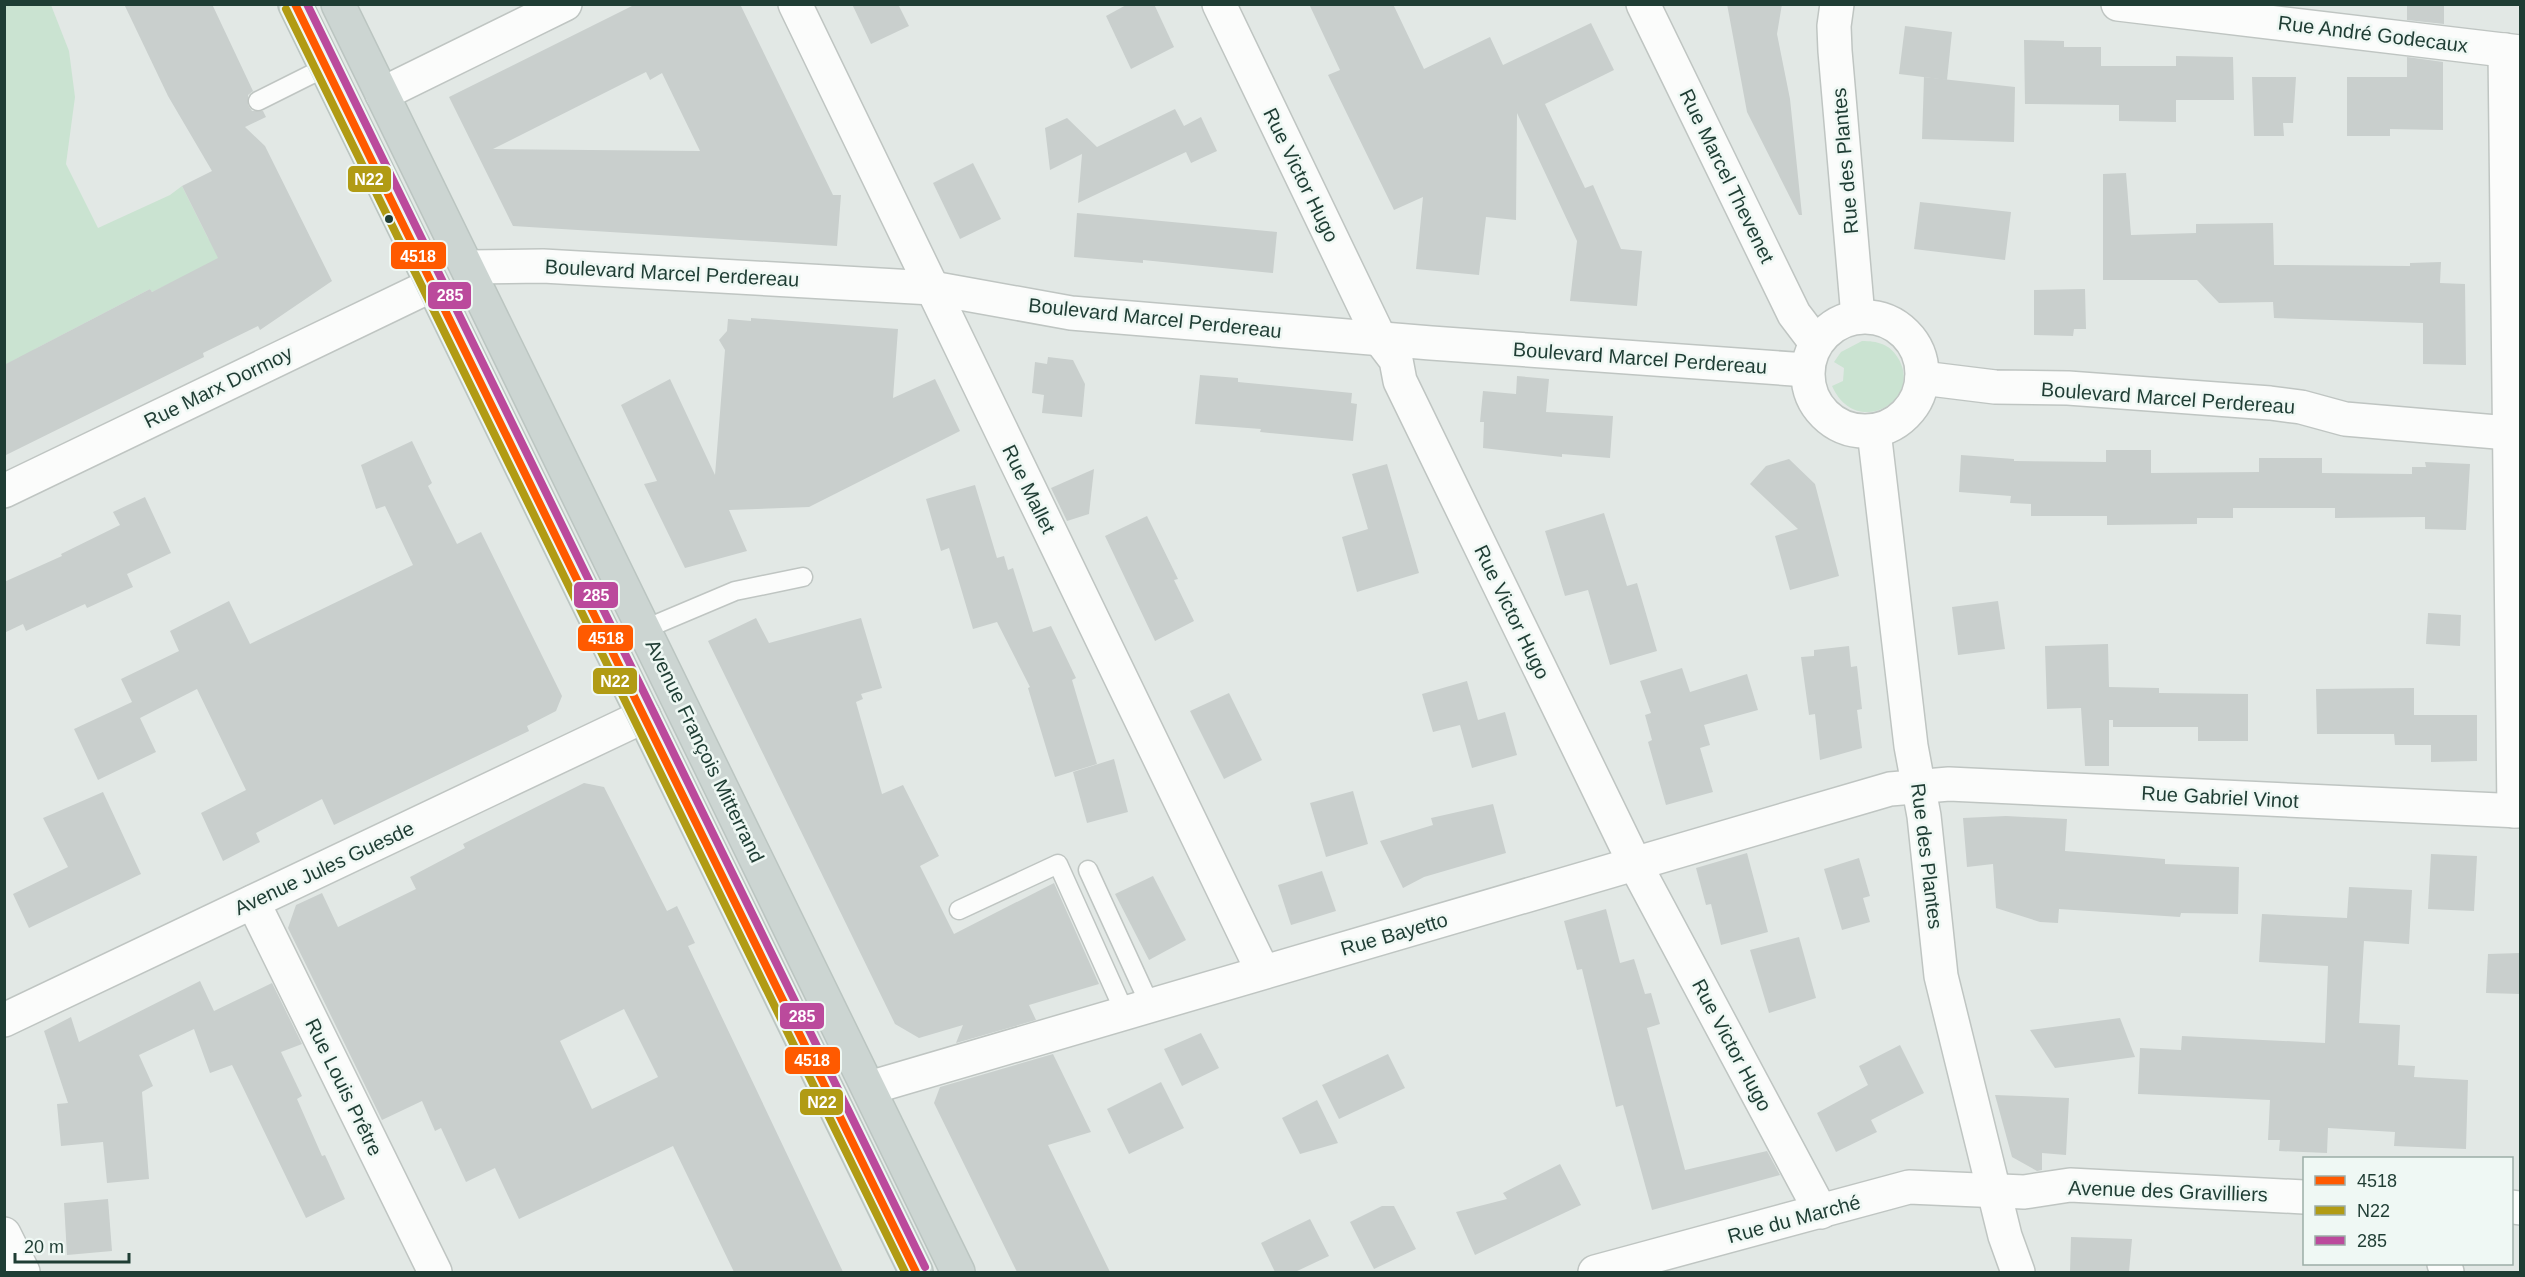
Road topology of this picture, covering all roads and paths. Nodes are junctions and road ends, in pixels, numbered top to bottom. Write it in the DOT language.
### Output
graph roads {
  1 [pos="295,4"];
  2 [pos="338,4"];
  3 [pos="565,4"];
  4 [pos="795,4"];
  5 [pos="1219,4"];
  6 [pos="1643,4"];
  7 [pos="1837,4"];
  8 [pos="2118,4"];
  9 [pos="2513,51"];
  10 [pos="326,67"];
  11 [pos="382,94"];
  12 [pos="258,100"];
  13 [pos="468,267"];
  14 [pos="432,285"];
  15 [pos="932,288"];
  16 [pos="1858,317"];
  17 [pos="1380,339"];
  18 [pos="1812,357"];
  19 [pos="1922,378"];
  20 [pos="1874,431"];
  21 [pos="2515,433"];
  22 [pos="4,491"];
  23 [pos="803,577"];
  24 [pos="645,629"];
  25 [pos="644,716"];
  26 [pos="1919,785"];
  27 [pos="2517,811"];
  28 [pos="1635,864"];
  29 [pos="1088,870"];
  30 [pos="253,902"];
  31 [pos="959,910"];
  32 [pos="1263,972"];
  33 [pos="1137,1009"];
  34 [pos="4,1020"];
  35 [pos="869,1088"];
  36 [pos="1996,1191"];
  37 [pos="2303,1197"];
  38 [pos="1821,1212"];
  39 [pos="4,1234"];
  40 [pos="23,1272"];
  41 [pos="435,1272"];
  42 [pos="916,1272"];
  43 [pos="958,1272"];
  44 [pos="1595,1272"];
  45 [pos="2018,1272"];
  1 -- 10 [label="main road, Avenue François Mitterrand"];
  2 -- 11 [label="main road, Avenue François Mitterrand"];
  3 -- 11 [label="street"];
  4 -- 15 [label="street, Rue Mallet"];
  5 -- 17 [label="street, Rue Victor Hugo"];
  6 -- 18 [label="street, Rue Marcel Thevenet"];
  7 -- 16 [label="street, Rue des Plantes"];
  8 -- 9 [label="street, Rue André Godecaux"];
  9 -- 21 [label="street"];
  10 -- 12 [label="lane"];
  10 -- 14 [label="main road, Avenue François Mitterrand"];
  11 -- 13 [label="main road, Avenue François Mitterrand"];
  13 -- 15 [label="street, Boulevard Marcel Perdereau"];
  13 -- 24 [label="main road, Avenue François Mitterrand"];
  14 -- 22 [label="street, Rue Marx Dormoy"];
  14 -- 25 [label="main road, Avenue François Mitterrand"];
  15 -- 17 [label="street, Boulevard Marcel Perdereau"];
  15 -- 32 [label="street, Rue Mallet"];
  16 -- 18 [label="street"];
  16 -- 19 [label="street"];
  17 -- 18 [label="street, Boulevard Marcel Perdereau"];
  17 -- 28 [label="street, Rue Victor Hugo"];
  18 -- 20 [label="street"];
  19 -- 20 [label="street"];
  19 -- 21 [label="street, Boulevard Marcel Perdereau"];
  20 -- 26 [label="street, Rue des Plantes"];
  21 -- 27 [label="street"];
  23 -- 24 [label="lane"];
  24 -- 35 [label="main road, Avenue François Mitterrand"];
  25 -- 30 [label="street, Avenue Jules Guesde"];
  25 -- 42 [label="main road, Avenue François Mitterrand"];
  26 -- 27 [label="street, Rue Gabriel Vinot"];
  26 -- 28 [label="street, Rue Bayetto"];
  26 -- 36 [label="street, Rue des Plantes"];
  28 -- 32 [label="street, Rue Bayetto"];
  28 -- 38 [label="street, Rue Victor Hugo"];
  29 -- 33 [label="lane"];
  30 -- 34 [label="street, Avenue Jules Guesde"];
  30 -- 41 [label="street, Rue Louis Prêtre"];
  31 -- 33 [label="lane"];
  32 -- 33 [label="street, Rue Bayetto"];
  33 -- 35 [label="street, Rue Bayetto"];
  35 -- 43 [label="main road, Avenue François Mitterrand"];
  36 -- 37 [label="street, Avenue des Gravilliers"];
  36 -- 38 [label="street, Rue du Marché"];
  36 -- 45 [label="street, Rue des Plantes"];
  38 -- 44 [label="street, Rue du Marché"];
  39 -- 40 [label="street"];
}
